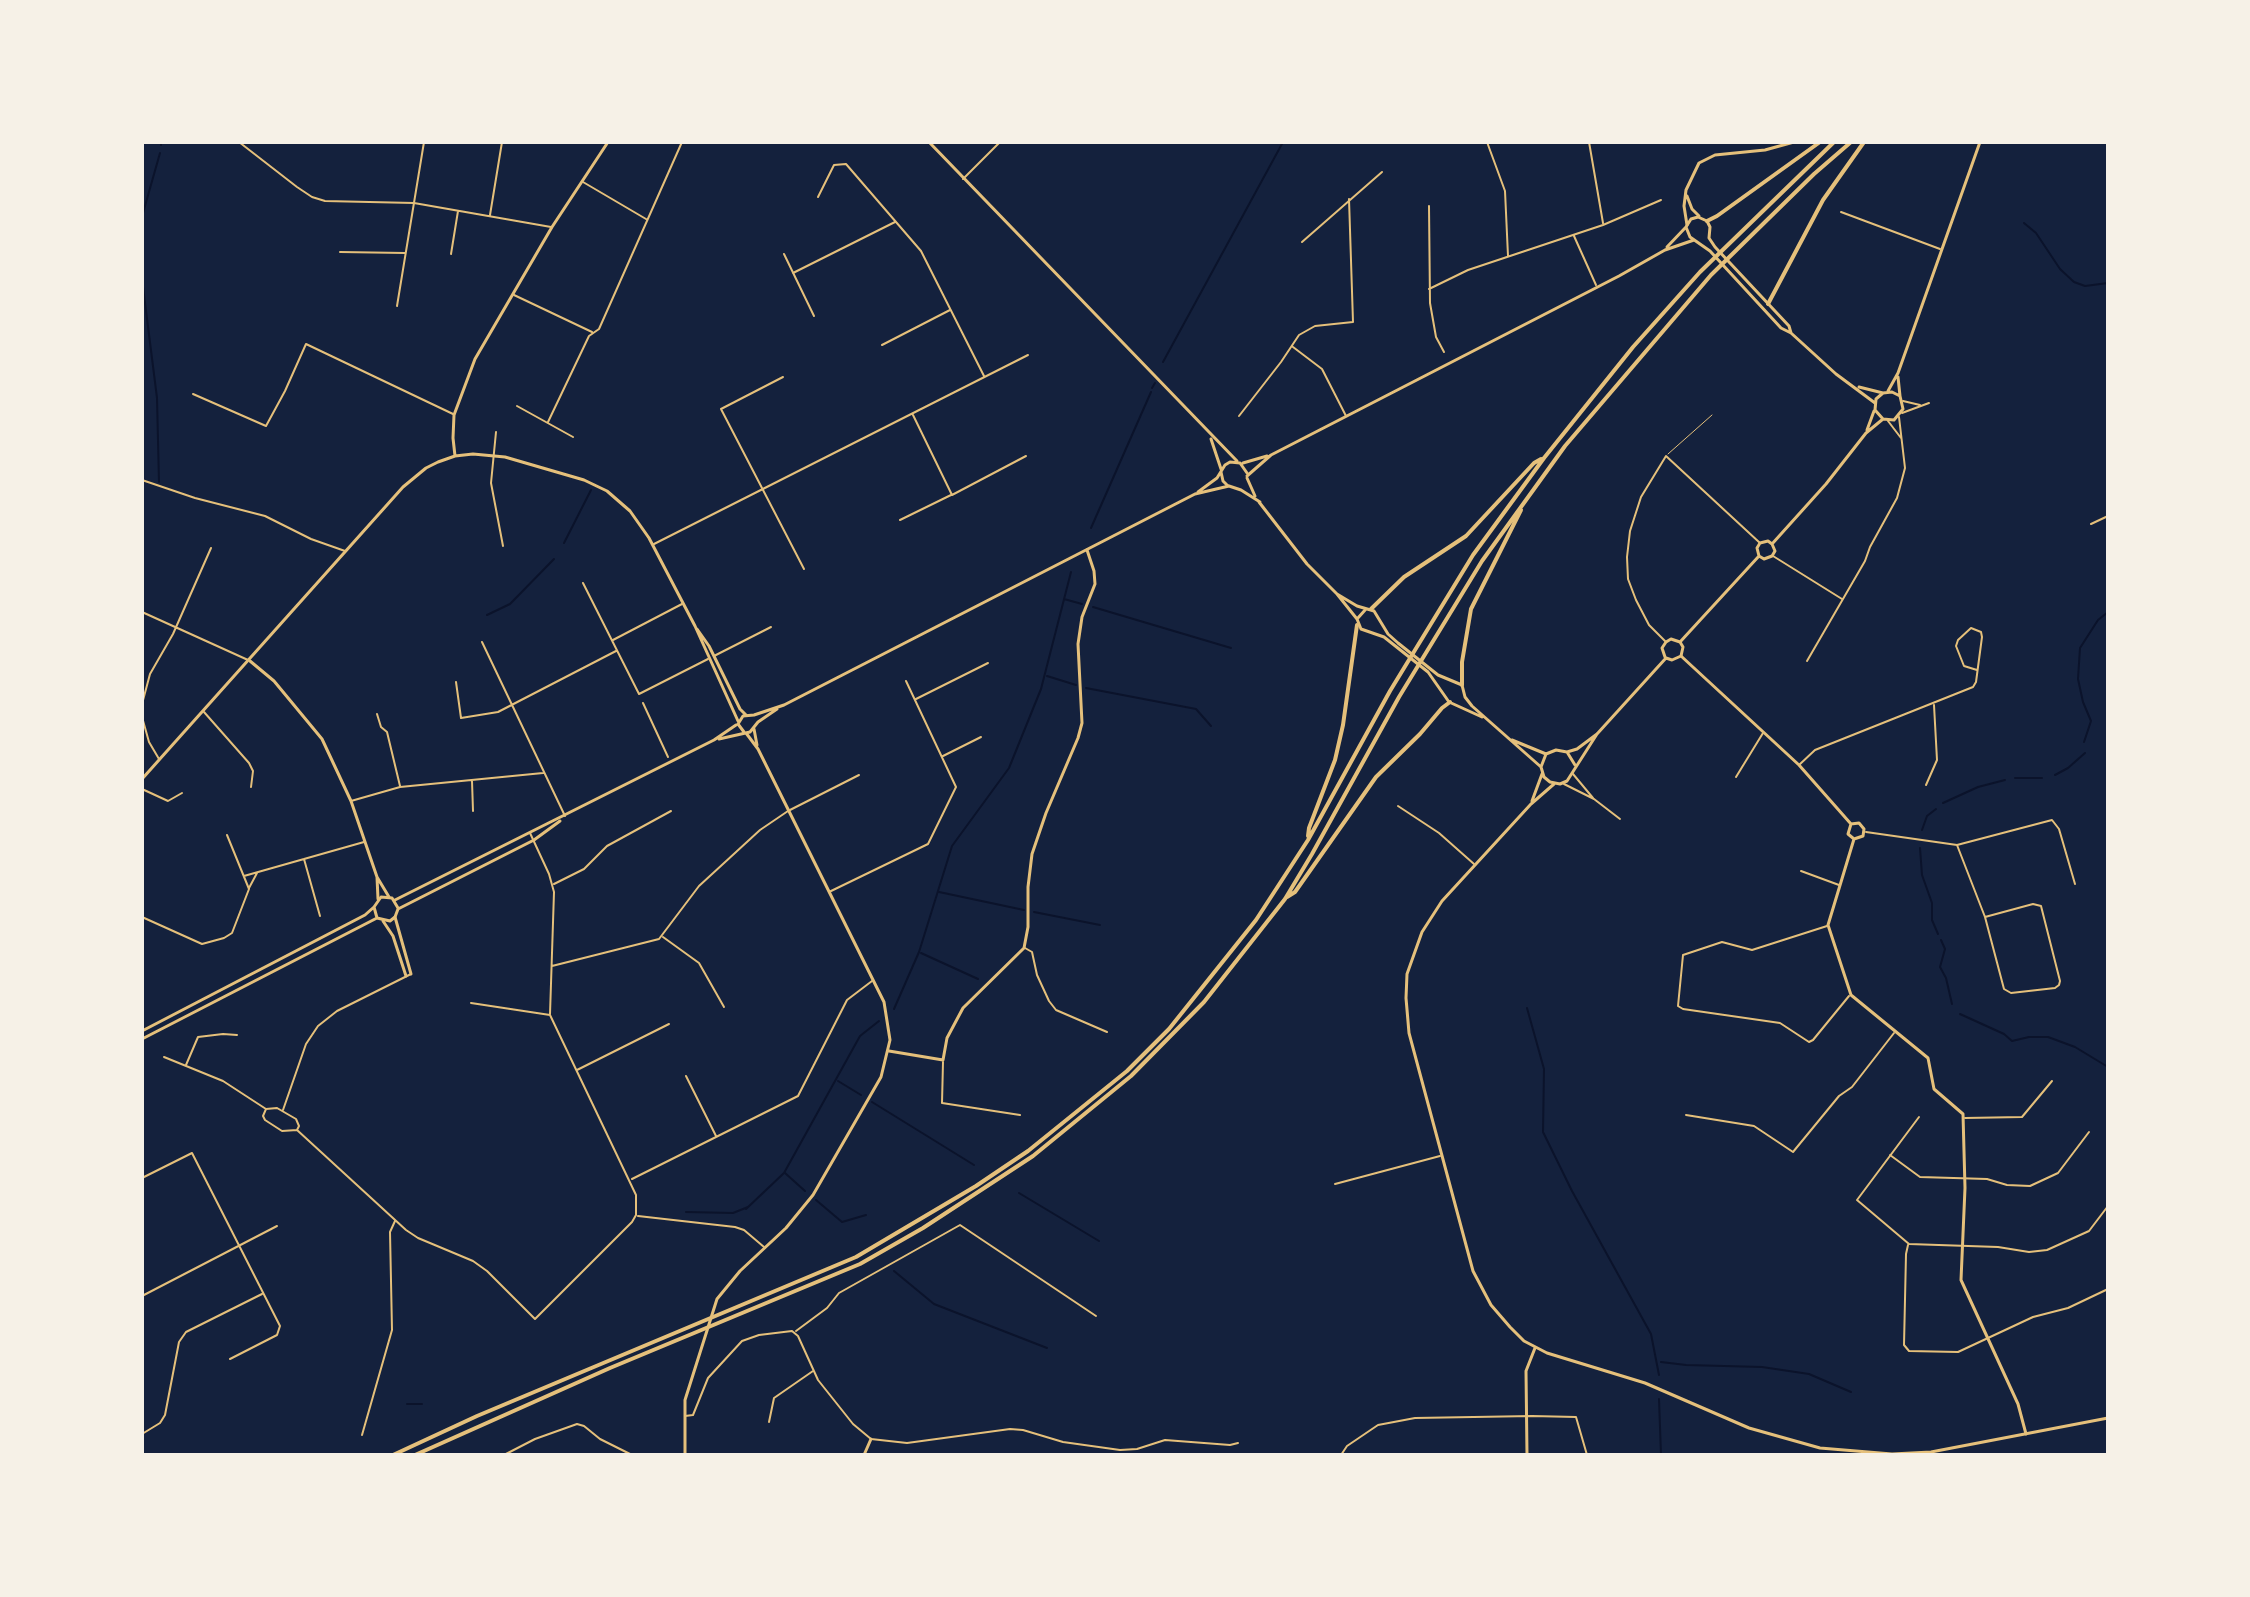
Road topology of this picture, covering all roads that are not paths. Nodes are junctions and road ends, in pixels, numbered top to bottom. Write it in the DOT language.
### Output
graph roads {
  1 [pos="239,142"];
  2 [pos="424,142"];
  3 [pos="502,142"];
  4 [pos="608,142"];
  5 [pos="682,142"];
  6 [pos="929,142"];
  7 [pos="1000,142"];
  8 [pos="1487,142"];
  9 [pos="1589,142"];
  10 [pos="1794,142"];
  11 [pos="1820,142"];
  12 [pos="1834,142"];
  13 [pos="1851,142"];
  14 [pos="1864,142"];
  15 [pos="1980,142"];
  16 [pos="1382,172"];
  17 [pos="963,179"];
  18 [pos="582,182"];
  19 [pos="1686,192"];
  20 [pos="818,197"];
  21 [pos="1349,199"];
  22 [pos="1661,200"];
  23 [pos="414,203"];
  24 [pos="1429,206"];
  25 [pos="458,210"];
  26 [pos="1841,212"];
  27 [pos="489,216"];
  28 [pos="1701,217"];
  29 [pos="647,220"];
  30 [pos="1707,221"];
  31 [pos="896,222"];
  32 [pos="1603,225"];
  33 [pos="1687,226"];
  34 [pos="552,227"];
  35 [pos="1573,235"];
  36 [pos="1708,235"];
  37 [pos="1695,240"];
  38 [pos="1302,242"];
  39 [pos="1940,249"];
  40 [pos="1665,250"];
  41 [pos="340,252"];
  42 [pos="406,253"];
  43 [pos="451,254"];
  44 [pos="784,254"];
  45 [pos="1508,257"];
  46 [pos="793,273"];
  47 [pos="1597,287"];
  48 [pos="1429,289"];
  49 [pos="513,294"];
  50 [pos="1768,304"];
  51 [pos="397,306"];
  52 [pos="951,309"];
  53 [pos="1763,309"];
  54 [pos="814,316"];
  55 [pos="594,333"];
  56 [pos="1791,333"];
  57 [pos="882,345"];
  58 [pos="1292,346"];
  59 [pos="1444,352"];
  60 [pos="1028,355"];
  61 [pos="1898,373"];
  62 [pos="783,377"];
  63 [pos="985,377"];
  64 [pos="1853,385"];
  65 [pos="1888,391"];
  66 [pos="1883,393"];
  67 [pos="193,394"];
  68 [pos="1900,396"];
  69 [pos="1903,401"];
  70 [pos="1875,403"];
  71 [pos="1929,403"];
  72 [pos="1921,405"];
  73 [pos="517,406"];
  74 [pos="1875,410"];
  75 [pos="912,414"];
  76 [pos="454,415"];
  77 [pos="1712,415"];
  78 [pos="1900,415"];
  79 [pos="1239,416"];
  80 [pos="1346,416"];
  81 [pos="1885,420"];
  82 [pos="548,422"];
  83 [pos="496,432"];
  84 [pos="1866,433"];
  85 [pos="1210,435"];
  86 [pos="573,437"];
  87 [pos="1902,439"];
  88 [pos="492,455"];
  89 [pos="1271,455"];
  90 [pos="455,456"];
  91 [pos="1026,456"];
  92 [pos="1666,456"];
  93 [pos="1544,458"];
  94 [pos="1239,462"];
  95 [pos="1221,472"];
  96 [pos="1247,477"];
  97 [pos="142,480"];
  98 [pos="1229,486"];
  99 [pos="1235,487"];
  100 [pos="763,490"];
  101 [pos="1531,490"];
  102 [pos="1195,494"];
  103 [pos="952,495"];
  104 [pos="1260,502"];
  105 [pos="2108,516"];
  106 [pos="900,520"];
  107 [pos="2091,524"];
  108 [pos="1760,543"];
  109 [pos="1772,544"];
  110 [pos="653,545"];
  111 [pos="503,546"];
  112 [pos="211,548"];
  113 [pos="1087,550"];
  114 [pos="347,552"];
  115 [pos="1759,556"];
  116 [pos="1772,556"];
  117 [pos="804,569"];
  118 [pos="583,583"];
  119 [pos="1337,594"];
  120 [pos="1843,600"];
  121 [pos="683,604"];
  122 [pos="1368,609"];
  123 [pos="142,612"];
  124 [pos="1357,622"];
  125 [pos="176,626"];
  126 [pos="695,626"];
  127 [pos="771,627"];
  128 [pos="612,640"];
  129 [pos="482,642"];
  130 [pos="1666,642"];
  131 [pos="1680,642"];
  132 [pos="1397,645"];
  133 [pos="617,650"];
  134 [pos="716,655"];
  135 [pos="1681,656"];
  136 [pos="1666,658"];
  137 [pos="708,659"];
  138 [pos="250,661"];
  139 [pos="1807,661"];
  140 [pos="988,663"];
  141 [pos="1977,670"];
  142 [pos="1429,671"];
  143 [pos="906,681"];
  144 [pos="456,682"];
  145 [pos="1462,685"];
  146 [pos="1464,694"];
  147 [pos="914,700"];
  148 [pos="643,703"];
  149 [pos="1452,703"];
  150 [pos="142,704"];
  151 [pos="1933,704"];
  152 [pos="510,705"];
  153 [pos="784,705"];
  154 [pos="203,711"];
  155 [pos="377,714"];
  156 [pos="748,716"];
  157 [pos="142,717"];
  158 [pos="1489,721"];
  159 [pos="738,722"];
  160 [pos="754,728"];
  161 [pos="1764,732"];
  162 [pos="745,733"];
  163 [pos="1597,734"];
  164 [pos="981,737"];
  165 [pos="1509,738"];
  166 [pos="714,740"];
  167 [pos="758,749"];
  168 [pos="1567,752"];
  169 [pos="1546,754"];
  170 [pos="668,757"];
  171 [pos="942,757"];
  172 [pos="160,760"];
  173 [pos="1575,765"];
  174 [pos="1799,765"];
  175 [pos="1541,767"];
  176 [pos="543,773"];
  177 [pos="1542,773"];
  178 [pos="1573,774"];
  179 [pos="859,775"];
  180 [pos="1736,777"];
  181 [pos="142,779"];
  182 [pos="472,780"];
  183 [pos="1562,783"];
  184 [pos="1554,784"];
  185 [pos="1926,785"];
  186 [pos="251,787"];
  187 [pos="400,787"];
  188 [pos="142,789"];
  189 [pos="182,793"];
  190 [pos="1594,799"];
  191 [pos="351,801"];
  192 [pos="1531,804"];
  193 [pos="1398,806"];
  194 [pos="473,811"];
  195 [pos="671,811"];
  196 [pos="788,811"];
  197 [pos="565,816"];
  198 [pos="1620,819"];
  199 [pos="1851,824"];
  200 [pos="530,832"];
  201 [pos="1864,832"];
  202 [pos="227,835"];
  203 [pos="1854,839"];
  204 [pos="534,840"];
  205 [pos="1308,840"];
  206 [pos="366,842"];
  207 [pos="1957,845"];
  208 [pos="304,858"];
  209 [pos="1475,865"];
  210 [pos="258,871"];
  211 [pos="1801,871"];
  212 [pos="244,876"];
  213 [pos="377,877"];
  214 [pos="553,884"];
  215 [pos="2075,884"];
  216 [pos="1840,885"];
  217 [pos="249,889"];
  218 [pos="828,893"];
  219 [pos="389,897"];
  220 [pos="378,899"];
  221 [pos="1285,899"];
  222 [pos="395,900"];
  223 [pos="374,907"];
  224 [pos="398,909"];
  225 [pos="320,916"];
  226 [pos="142,917"];
  227 [pos="395,917"];
  228 [pos="1985,917"];
  229 [pos="377,918"];
  230 [pos="383,921"];
  231 [pos="1828,925"];
  232 [pos="662,936"];
  233 [pos="1024,948"];
  234 [pos="552,966"];
  235 [pos="411,974"];
  236 [pos="406,976"];
  237 [pos="874,980"];
  238 [pos="1851,995"];
  239 [pos="471,1003"];
  240 [pos="724,1007"];
  241 [pos="550,1015"];
  242 [pos="669,1024"];
  243 [pos="142,1031"];
  244 [pos="1107,1032"];
  245 [pos="1895,1032"];
  246 [pos="237,1035"];
  247 [pos="142,1039"];
  248 [pos="889,1051"];
  249 [pos="164,1057"];
  250 [pos="943,1060"];
  251 [pos="185,1066"];
  252 [pos="576,1070"];
  253 [pos="686,1076"];
  254 [pos="2052,1081"];
  255 [pos="266,1109"];
  256 [pos="283,1110"];
  257 [pos="1020,1115"];
  258 [pos="1686,1115"];
  259 [pos="1919,1117"];
  260 [pos="1964,1118"];
  261 [pos="297,1130"];
  262 [pos="2089,1132"];
  263 [pos="716,1137"];
  264 [pos="1889,1154"];
  265 [pos="1442,1156"];
  266 [pos="142,1178"];
  267 [pos="1964,1179"];
  268 [pos="631,1180"];
  269 [pos="1335,1184"];
  270 [pos="2108,1206"];
  271 [pos="636,1215"];
  272 [pos="396,1220"];
  273 [pos="277,1226"];
  274 [pos="1909,1244"];
  275 [pos="1963,1245"];
  276 [pos="239,1246"];
  277 [pos="765,1248"];
  278 [pos="2108,1289"];
  279 [pos="263,1294"];
  280 [pos="142,1296"];
  281 [pos="1096,1316"];
  282 [pos="795,1332"];
  283 [pos="1988,1338"];
  284 [pos="1535,1348"];
  285 [pos="230,1359"];
  286 [pos="814,1371"];
  287 [pos="684,1416"];
  288 [pos="1526,1417"];
  289 [pos="2108,1418"];
  290 [pos="769,1422"];
  291 [pos="142,1434"];
  292 [pos="2026,1434"];
  293 [pos="362,1435"];
  294 [pos="871,1439"];
  295 [pos="1238,1443"];
  296 [pos="1120,1450"];
  297 [pos="393,1455"];
  298 [pos="415,1455"];
  299 [pos="504,1455"];
  300 [pos="632,1455"];
  301 [pos="685,1455"];
  302 [pos="864,1455"];
  303 [pos="1120,1455"];
  304 [pos="1341,1455"];
  305 [pos="1527,1455"];
  306 [pos="1587,1455"];
  1 -- 23 [label="street"];
  2 -- 23 [label="street"];
  3 -- 27 [label="street"];
  4 -- 18 [label="main road"];
  5 -- 29 [label="street"];
  6 -- 17 [label="main road"];
  7 -- 17 [label="street"];
  8 -- 45 [label="street"];
  9 -- 32 [label="street"];
  10 -- 19 [label="main road"];
  11 -- 30 [label="highway"];
  12 -- 93 [label="highway"];
  13 -- 101 [label="highway"];
  14 -- 50 [label="highway"];
  15 -- 39 [label="main road"];
  16 -- 21 [label="street"];
  17 -- 85 [label="main road"];
  18 -- 29 [label="street"];
  18 -- 34 [label="main road"];
  19 -- 28 [label="main road"];
  19 -- 33 [label="main road"];
  20 -- 31 [label="street"];
  21 -- 38 [label="street"];
  21 -- 58 [label="street"];
  22 -- 32 [label="street"];
  23 -- 25 [label="street"];
  23 -- 42 [label="street"];
  24 -- 48 [label="street"];
  25 -- 27 [label="street"];
  25 -- 43 [label="street"];
  26 -- 39 [label="street"];
  27 -- 34 [label="street"];
  28 -- 30 [label="main road"];
  28 -- 33 [label="main road"];
  29 -- 55 [label="street"];
  30 -- 36 [label="main road"];
  31 -- 46 [label="street"];
  31 -- 52 [label="street"];
  32 -- 35 [label="street"];
  33 -- 37 [label="main road"];
  33 -- 40 [label="main road"];
  34 -- 49 [label="main road"];
  35 -- 45 [label="street"];
  35 -- 47 [label="street"];
  36 -- 37 [label="main road"];
  36 -- 50 [label="main road"];
  37 -- 40 [label="main road"];
  37 -- 53 [label="main road"];
  39 -- 61 [label="main road"];
  40 -- 47 [label="main road"];
  41 -- 42 [label="street"];
  42 -- 51 [label="street"];
  44 -- 46 [label="street"];
  45 -- 48 [label="street"];
  46 -- 54 [label="street"];
  47 -- 80 [label="main road"];
  48 -- 59 [label="street"];
  49 -- 55 [label="street"];
  49 -- 76 [label="main road"];
  50 -- 53 [label="main road"];
  50 -- 56 [label="main road"];
  52 -- 57 [label="street"];
  52 -- 63 [label="street"];
  53 -- 56 [label="main road"];
  55 -- 82 [label="street"];
  56 -- 64 [label="main road"];
  58 -- 79 [label="street"];
  58 -- 80 [label="street"];
  60 -- 63 [label="street"];
  61 -- 65 [label="main road"];
  61 -- 68 [label="main road"];
  62 -- 100 [label="street"];
  63 -- 75 [label="street"];
  64 -- 66 [label="main road"];
  64 -- 70 [label="main road"];
  65 -- 66 [label="main road"];
  65 -- 68 [label="main road"];
  66 -- 70 [label="main road"];
  67 -- 76 [label="street"];
  68 -- 69 [label="main road"];
  69 -- 72 [label="street"];
  69 -- 78 [label="main road"];
  70 -- 74 [label="main road"];
  71 -- 72 [label="street"];
  72 -- 78 [label="street"];
  73 -- 82 [label="street"];
  74 -- 81 [label="main road"];
  74 -- 84 [label="main road"];
  75 -- 100 [label="street"];
  75 -- 103 [label="street"];
  76 -- 90 [label="main road"];
  77 -- 92 [label="lane"];
  78 -- 81 [label="main road"];
  78 -- 87 [label="street"];
  80 -- 89 [label="main road"];
  81 -- 84 [label="main road"];
  81 -- 87 [label="street"];
  82 -- 86 [label="street"];
  83 -- 88 [label="street"];
  84 -- 109 [label="main road"];
  85 -- 94 [label="main road"];
  85 -- 95 [label="main road"];
  87 -- 120 [label="street"];
  88 -- 90 [label="main road"];
  88 -- 110 [label="main road"];
  88 -- 111 [label="street"];
  89 -- 94 [label="main road"];
  89 -- 96 [label="main road"];
  90 -- 114 [label="main road"];
  91 -- 103 [label="street"];
  92 -- 108 [label="street"];
  92 -- 130 [label="street"];
  93 -- 122 [label="highway"];
  93 -- 205 [label="highway"];
  94 -- 95 [label="main road"];
  94 -- 96 [label="main road"];
  95 -- 98 [label="main road"];
  95 -- 102 [label="main road"];
  96 -- 99 [label="main road"];
  96 -- 104 [label="main road"];
  97 -- 114 [label="street"];
  98 -- 99 [label="main road"];
  98 -- 102 [label="main road"];
  99 -- 104 [label="main road"];
  100 -- 110 [label="street"];
  100 -- 117 [label="street"];
  101 -- 145 [label="highway"];
  101 -- 221 [label="highway"];
  102 -- 113 [label="main road"];
  103 -- 106 [label="street"];
  104 -- 119 [label="main road"];
  105 -- 107 [label="street"];
  108 -- 109 [label="main road"];
  108 -- 115 [label="main road"];
  109 -- 116 [label="main road"];
  110 -- 121 [label="main road"];
  112 -- 125 [label="street"];
  113 -- 153 [label="main road"];
  113 -- 233 [label="main road"];
  114 -- 138 [label="main road"];
  115 -- 116 [label="main road"];
  115 -- 131 [label="main road"];
  116 -- 120 [label="street"];
  118 -- 128 [label="street"];
  119 -- 122 [label="main road"];
  119 -- 124 [label="main road"];
  120 -- 139 [label="street"];
  121 -- 126 [label="main road"];
  121 -- 128 [label="street"];
  122 -- 124 [label="main road"];
  122 -- 132 [label="main road"];
  123 -- 125 [label="street"];
  124 -- 132 [label="main road"];
  124 -- 205 [label="highway"];
  125 -- 138 [label="street"];
  125 -- 150 [label="street"];
  126 -- 134 [label="main road"];
  126 -- 137 [label="main road"];
  127 -- 134 [label="street"];
  128 -- 133 [label="street"];
  129 -- 152 [label="street"];
  130 -- 131 [label="main road"];
  130 -- 136 [label="main road"];
  131 -- 135 [label="main road"];
  132 -- 142 [label="main road"];
  133 -- 137 [label="street"];
  133 -- 152 [label="street"];
  134 -- 137 [label="street"];
  134 -- 156 [label="main road"];
  135 -- 136 [label="main road"];
  135 -- 161 [label="main road"];
  136 -- 163 [label="main road"];
  137 -- 159 [label="main road"];
  138 -- 154 [label="main road"];
  138 -- 191 [label="main road"];
  140 -- 147 [label="street"];
  141 -- 141 [label="street"];
  141 -- 151 [label="street"];
  142 -- 145 [label="main road"];
  142 -- 149 [label="main road"];
  143 -- 147 [label="street"];
  144 -- 152 [label="street"];
  145 -- 146 [label="main road"];
  146 -- 149 [label="main road"];
  146 -- 158 [label="main road"];
  147 -- 171 [label="street"];
  148 -- 170 [label="street"];
  149 -- 158 [label="main road"];
  149 -- 221 [label="highway"];
  151 -- 174 [label="street"];
  151 -- 185 [label="street"];
  152 -- 176 [label="street"];
  153 -- 156 [label="main road"];
  153 -- 160 [label="main road"];
  154 -- 172 [label="main road"];
  154 -- 186 [label="street"];
  155 -- 187 [label="street"];
  156 -- 159 [label="main road"];
  156 -- 160 [label="main road"];
  157 -- 172 [label="street"];
  158 -- 165 [label="main road"];
  159 -- 162 [label="main road"];
  159 -- 166 [label="main road"];
  160 -- 162 [label="main road"];
  160 -- 167 [label="main road"];
  161 -- 174 [label="main road"];
  161 -- 180 [label="street"];
  162 -- 166 [label="main road"];
  162 -- 167 [label="main road"];
  163 -- 168 [label="main road"];
  163 -- 173 [label="main road"];
  164 -- 171 [label="street"];
  165 -- 169 [label="main road"];
  165 -- 175 [label="main road"];
  166 -- 197 [label="main road"];
  167 -- 196 [label="main road"];
  168 -- 169 [label="main road"];
  168 -- 173 [label="main road"];
  169 -- 175 [label="main road"];
  171 -- 218 [label="street"];
  172 -- 181 [label="main road"];
  173 -- 178 [label="main road"];
  174 -- 199 [label="main road"];
  175 -- 177 [label="main road"];
  176 -- 182 [label="street"];
  176 -- 197 [label="street"];
  177 -- 184 [label="main road"];
  177 -- 192 [label="main road"];
  178 -- 183 [label="main road"];
  178 -- 190 [label="street"];
  179 -- 196 [label="street"];
  182 -- 187 [label="street"];
  182 -- 194 [label="street"];
  183 -- 184 [label="main road"];
  183 -- 190 [label="street"];
  184 -- 192 [label="main road"];
  187 -- 191 [label="street"];
  188 -- 189 [label="street"];
  190 -- 198 [label="street"];
  191 -- 206 [label="main road"];
  192 -- 209 [label="main road"];
  193 -- 209 [label="street"];
  195 -- 214 [label="street"];
  196 -- 218 [label="main road"];
  196 -- 232 [label="street"];
  197 -- 200 [label="main road"];
  197 -- 204 [label="main road"];
  199 -- 201 [label="main road"];
  199 -- 203 [label="main road"];
  200 -- 204 [label="street"];
  200 -- 222 [label="main road"];
  201 -- 203 [label="main road"];
  201 -- 207 [label="street"];
  202 -- 212 [label="street"];
  203 -- 216 [label="main road"];
  204 -- 214 [label="street"];
  204 -- 224 [label="main road"];
  205 -- 297 [label="highway"];
  206 -- 208 [label="street"];
  206 -- 213 [label="main road"];
  207 -- 215 [label="street"];
  207 -- 228 [label="street"];
  208 -- 210 [label="street"];
  208 -- 225 [label="street"];
  209 -- 265 [label="main road"];
  210 -- 212 [label="street"];
  210 -- 217 [label="street"];
  211 -- 216 [label="street"];
  212 -- 217 [label="street"];
  213 -- 219 [label="main road"];
  213 -- 220 [label="main road"];
  214 -- 234 [label="street"];
  216 -- 231 [label="main road"];
  217 -- 226 [label="street"];
  218 -- 237 [label="main road"];
  219 -- 220 [label="main road"];
  219 -- 222 [label="main road"];
  220 -- 223 [label="main road"];
  221 -- 298 [label="highway"];
  222 -- 224 [label="main road"];
  223 -- 229 [label="main road"];
  223 -- 243 [label="main road"];
  224 -- 227 [label="main road"];
  227 -- 230 [label="main road"];
  227 -- 235 [label="main road"];
  228 -- 228 [label="street"];
  229 -- 230 [label="main road"];
  229 -- 247 [label="main road"];
  230 -- 236 [label="main road"];
  231 -- 238 [label="main road"];
  231 -- 238 [label="street"];
  232 -- 234 [label="street"];
  232 -- 240 [label="street"];
  233 -- 244 [label="street"];
  233 -- 250 [label="main road"];
  234 -- 241 [label="street"];
  235 -- 236 [label="street"];
  236 -- 256 [label="street"];
  237 -- 248 [label="main road"];
  237 -- 263 [label="street"];
  238 -- 245 [label="main road"];
  239 -- 241 [label="street"];
  241 -- 252 [label="street"];
  242 -- 252 [label="street"];
  245 -- 258 [label="street"];
  245 -- 260 [label="main road"];
  246 -- 251 [label="street"];
  248 -- 250 [label="main road"];
  248 -- 277 [label="main road"];
  249 -- 251 [label="street"];
  250 -- 257 [label="street"];
  251 -- 255 [label="street"];
  252 -- 268 [label="street"];
  253 -- 263 [label="street"];
  254 -- 260 [label="street"];
  255 -- 256 [label="street"];
  255 -- 261 [label="street"];
  256 -- 261 [label="street"];
  259 -- 264 [label="street"];
  260 -- 267 [label="main road"];
  261 -- 272 [label="street"];
  262 -- 267 [label="street"];
  263 -- 268 [label="street"];
  264 -- 267 [label="street"];
  264 -- 274 [label="street"];
  265 -- 269 [label="street"];
  265 -- 284 [label="main road"];
  266 -- 276 [label="street"];
  267 -- 275 [label="main road"];
  268 -- 271 [label="street"];
  270 -- 275 [label="street"];
  271 -- 272 [label="street"];
  271 -- 277 [label="street"];
  272 -- 293 [label="street"];
  273 -- 276 [label="street"];
  274 -- 275 [label="street"];
  274 -- 283 [label="street"];
  275 -- 283 [label="main road"];
  276 -- 279 [label="street"];
  276 -- 280 [label="street"];
  277 -- 287 [label="main road"];
  278 -- 283 [label="street"];
  279 -- 285 [label="street"];
  279 -- 291 [label="street"];
  281 -- 282 [label="street"];
  282 -- 286 [label="street"];
  282 -- 287 [label="street"];
  283 -- 292 [label="main road"];
  284 -- 288 [label="main road"];
  284 -- 292 [label="main road"];
  286 -- 290 [label="street"];
  286 -- 294 [label="street"];
  287 -- 301 [label="main road"];
  288 -- 304 [label="street"];
  288 -- 305 [label="main road"];
  288 -- 306 [label="street"];
  289 -- 292 [label="main road"];
  294 -- 296 [label="street"];
  294 -- 302 [label="main road"];
  295 -- 296 [label="street"];
  296 -- 303 [label="street"];
  299 -- 300 [label="street"];
}
